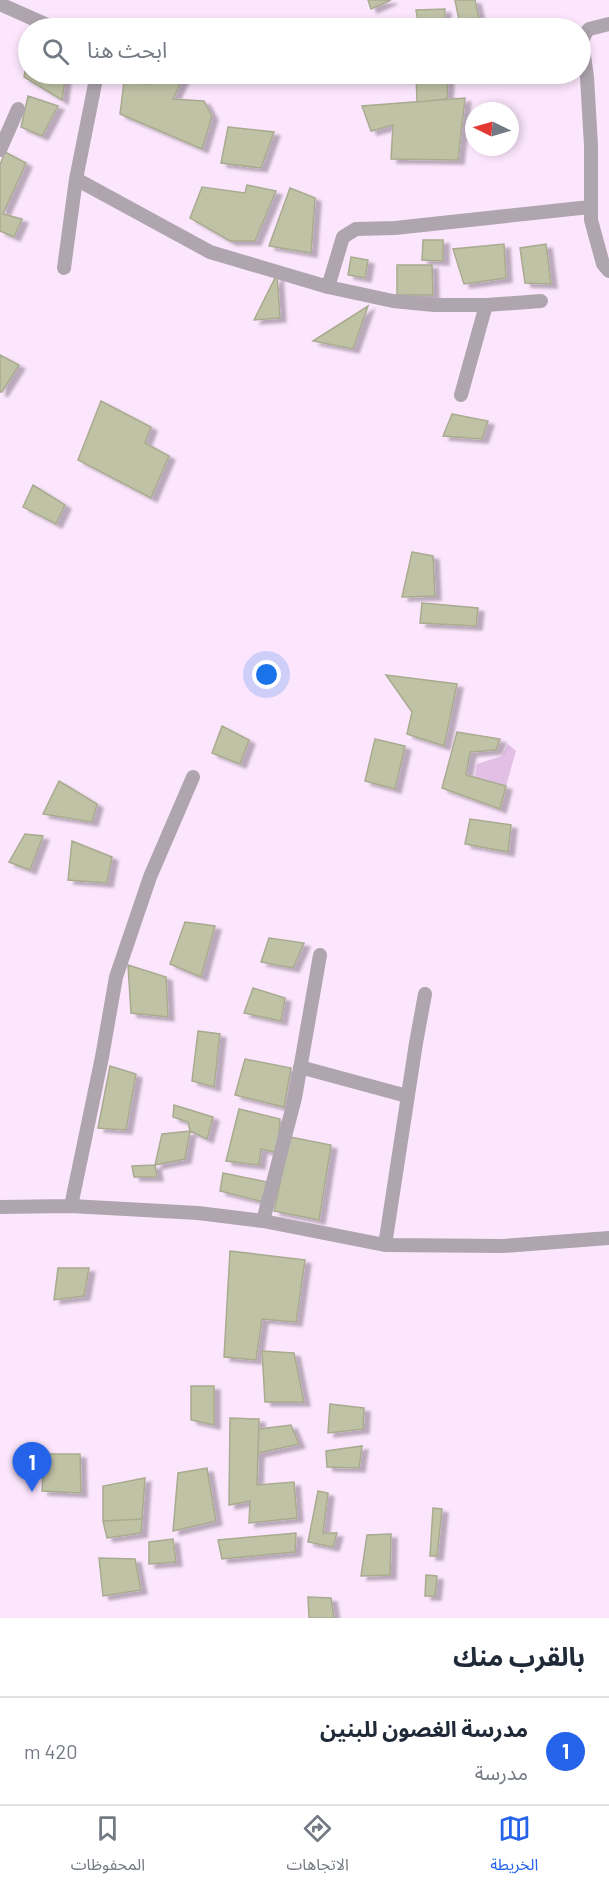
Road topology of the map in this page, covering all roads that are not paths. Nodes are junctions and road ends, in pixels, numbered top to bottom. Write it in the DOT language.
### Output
graph roads {
  1 [pos="0,4"];
  2 [pos="32,18"];
  3 [pos="609,24"];
  4 [pos="591,28"];
  5 [pos="95,84"];
  6 [pos="586,84"];
  7 [pos="18,109"];
  8 [pos="0,150"];
  9 [pos="76,179"];
  10 [pos="590,207"];
  11 [pos="64,268"];
  12 [pos="609,271"];
  13 [pos="328,287"];
  14 [pos="541,301"];
  15 [pos="486,305"];
  16 [pos="461,395"];
  17 [pos="193,777"];
  18 [pos="320,955"];
  19 [pos="425,994"];
  20 [pos="300,1067"];
  21 [pos="407,1096"];
  22 [pos="71,1206"];
  23 [pos="0,1207"];
  24 [pos="263,1221"];
  25 [pos="609,1238"];
  26 [pos="385,1245"];
  1 -- 2 [label="street"];
  3 -- 4 [label="street"];
  5 -- 9 [label="street"];
  6 -- 10 [label="street"];
  7 -- 8 [label="street"];
  9 -- 11 [label="street"];
  9 -- 13 [label="street"];
  10 -- 12 [label="street"];
  10 -- 13 [label="street"];
  13 -- 15 [label="street"];
  14 -- 15 [label="street"];
  15 -- 16 [label="street"];
  17 -- 22 [label="street"];
  18 -- 20 [label="street"];
  19 -- 21 [label="street"];
  20 -- 21 [label="street"];
  20 -- 24 [label="street"];
  21 -- 26 [label="street"];
  22 -- 23 [label="street"];
  22 -- 24 [label="street"];
  24 -- 26 [label="street"];
  25 -- 26 [label="street"];
}
